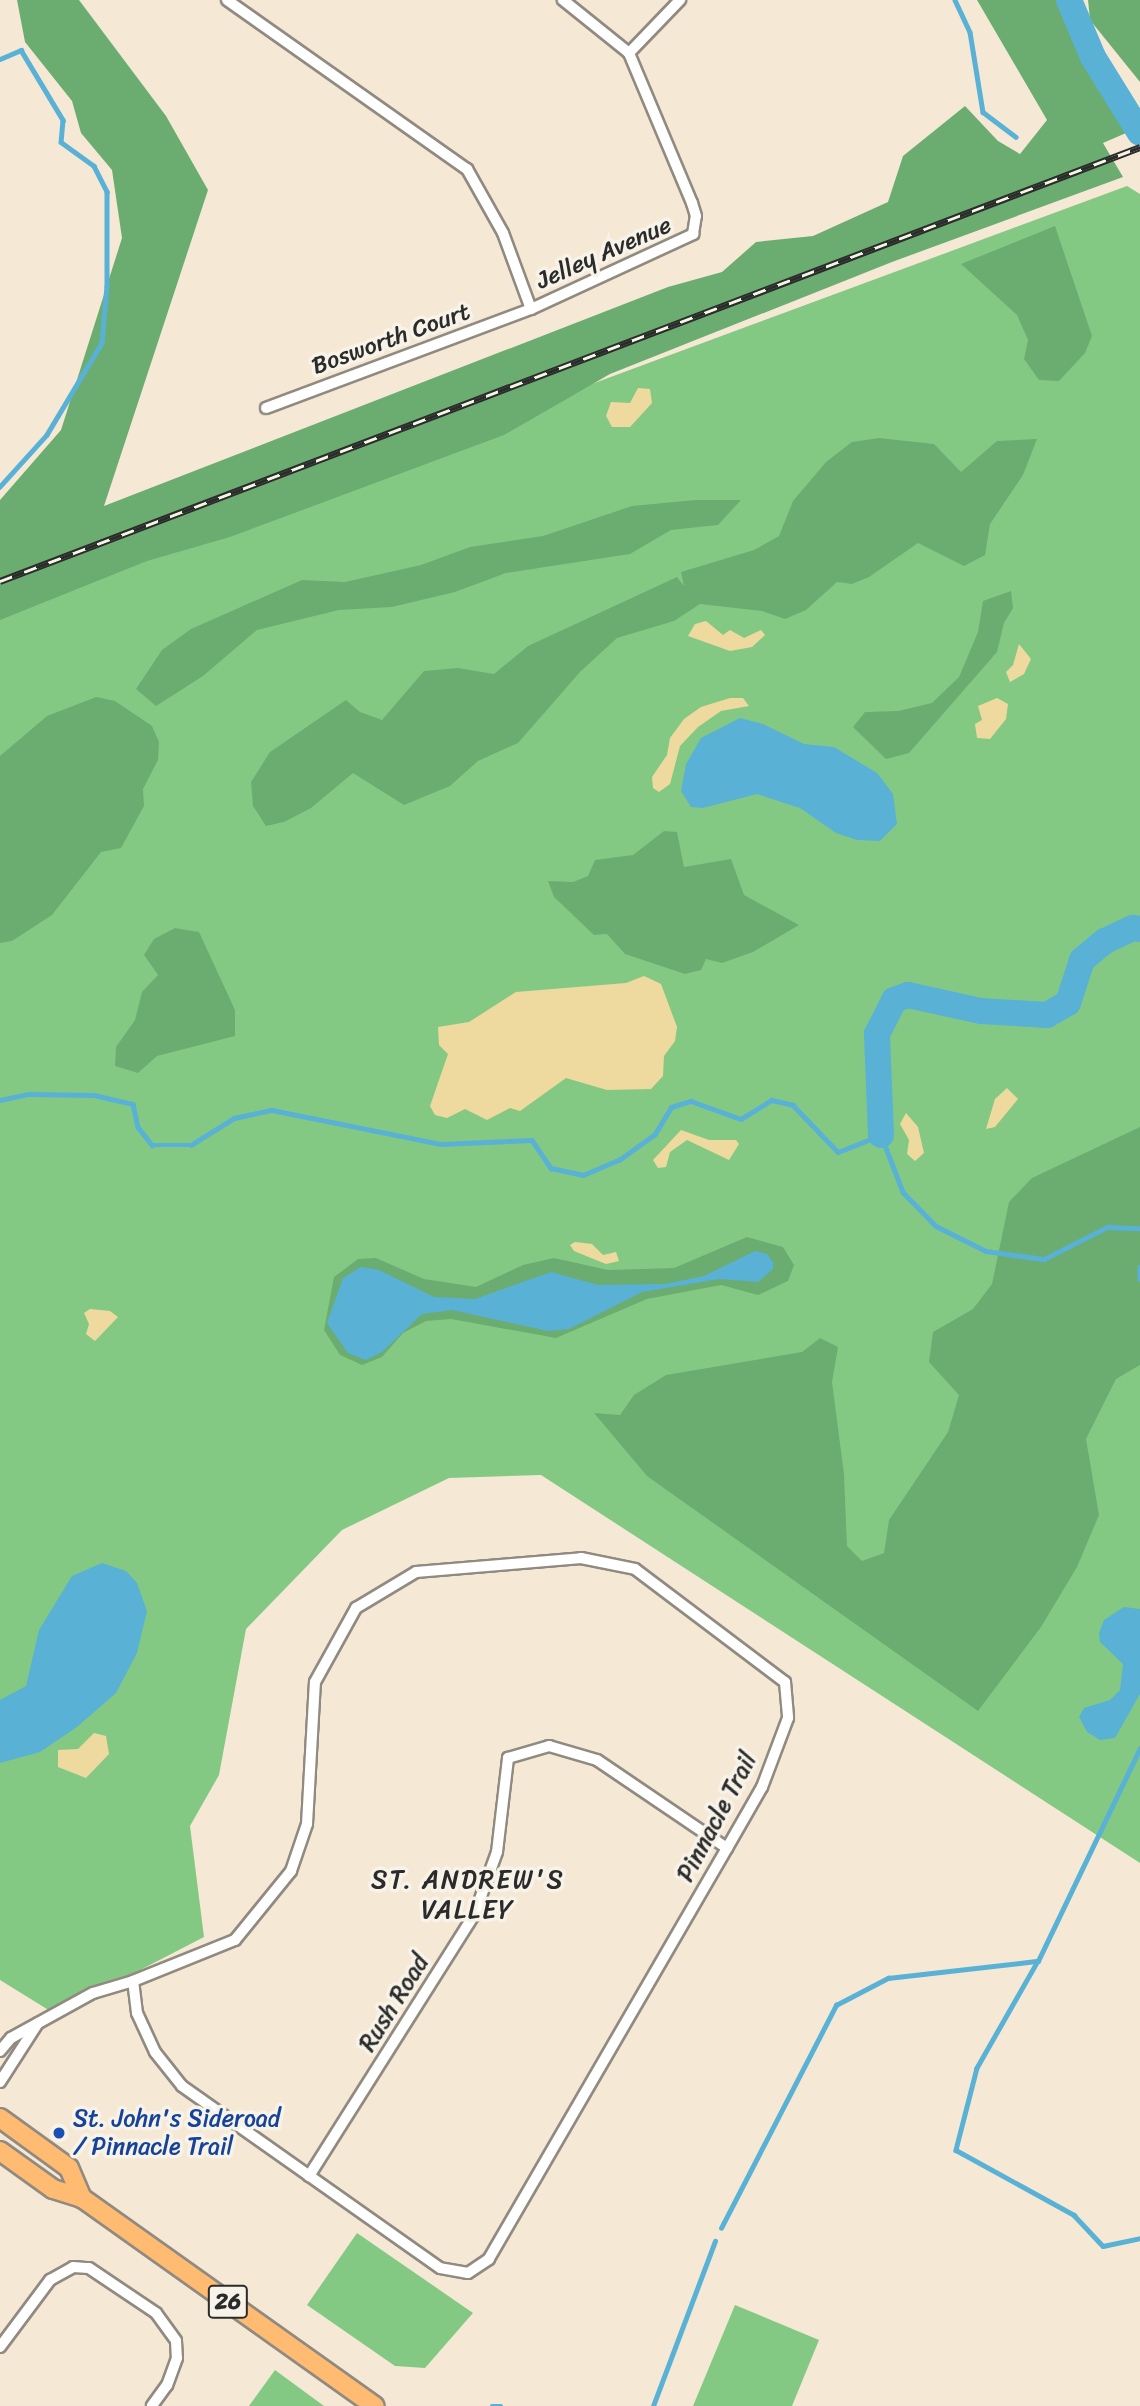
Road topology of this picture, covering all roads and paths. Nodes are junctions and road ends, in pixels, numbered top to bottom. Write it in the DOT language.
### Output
graph roads {
  1 [pos="227,0"];
  2 [pos="563,0"];
  3 [pos="680,0"];
  4 [pos="629,53"];
  5 [pos="531,309"];
  6 [pos="266,408"];
  7 [pos="727,1848"];
  8 [pos="133,1982"];
  9 [pos="39,2022"];
  10 [pos="0,2051"];
  11 [pos="0,2082"];
  12 [pos="0,2118"];
  13 [pos="0,2151"];
  14 [pos="309,2176"];
  15 [pos="82,2198"];
  16 [pos="0,2347"];
  17 [pos="152,2406"];
  18 [pos="375,2406"];
  1 -- 5 [label="street, Jelley Avenue"];
  2 -- 4 [label="street, Jelley Avenue"];
  3 -- 4 [label="street"];
  4 -- 5 [label="street, Jelley Avenue"];
  5 -- 6 [label="street, Bosworth Court"];
  7 -- 8 [label="street, Pinnacle Trail"];
  7 -- 14 [label="street, Pinnacle Trail"];
  7 -- 14 [label="street, Rush Road"];
  8 -- 9 [label="street, Pinnacle Trail"];
  8 -- 14 [label="street, Pinnacle Trail"];
  9 -- 10 [label="street, Pinnacle Trail"];
  9 -- 11 [label="street, Pinnacle Trail"];
  12 -- 15 [label="main road, 26"];
  13 -- 15 [label="main road, 26"];
  15 -- 18 [label="main road, 26"];
  16 -- 17 [label="street"];
}
